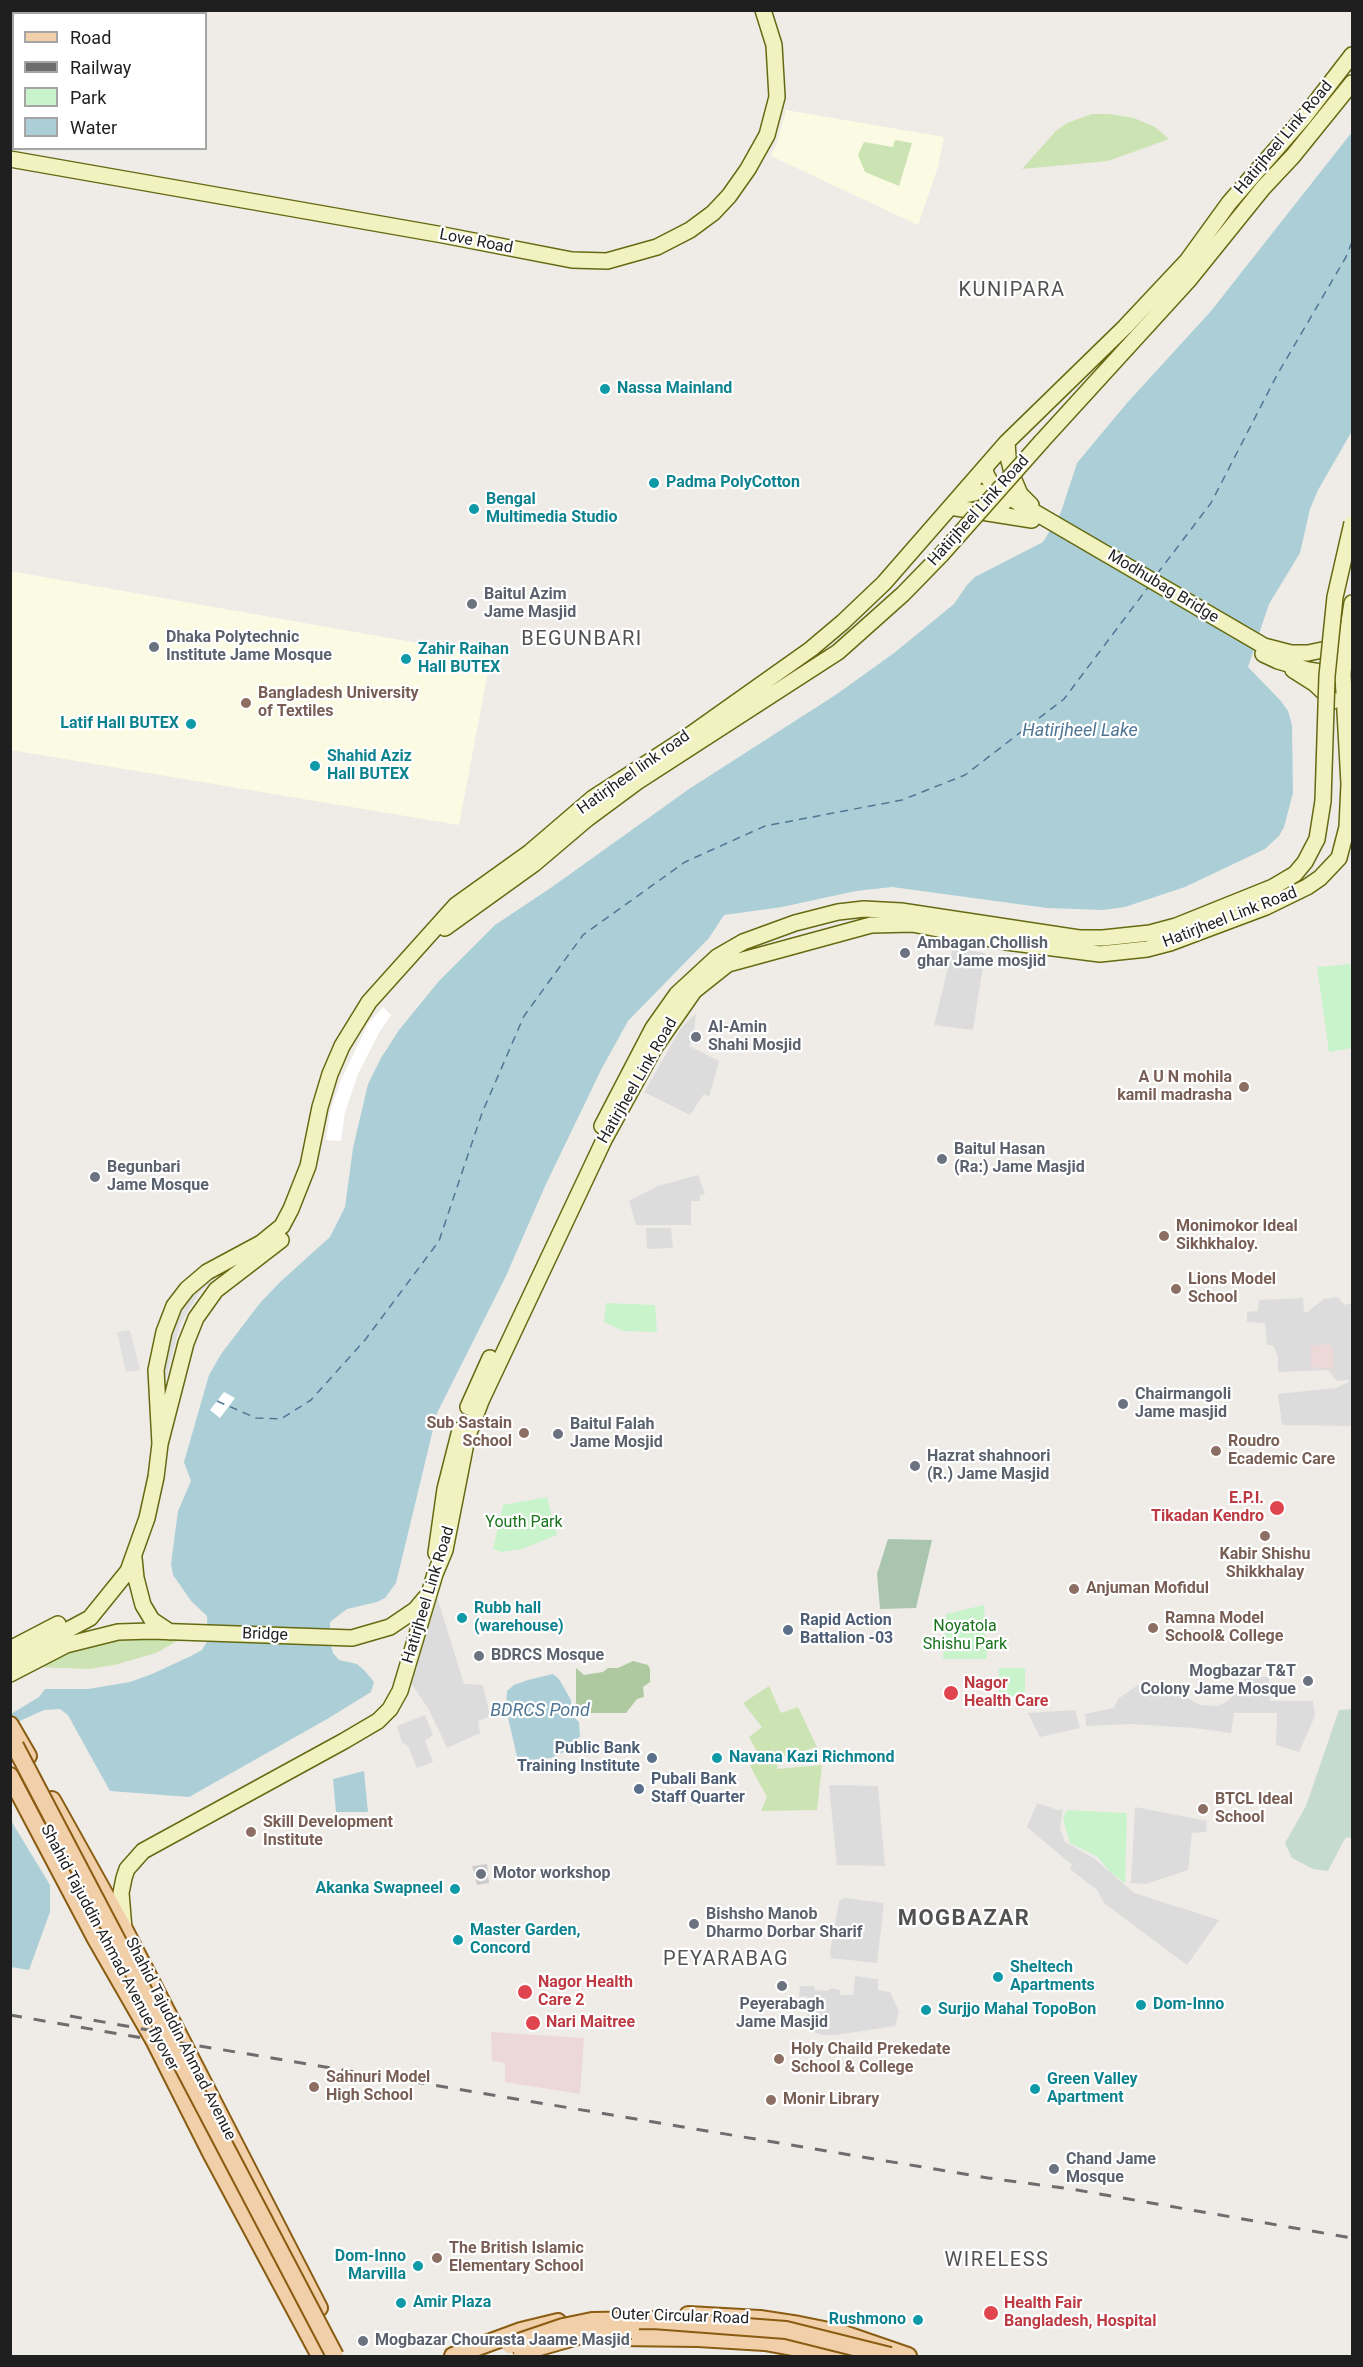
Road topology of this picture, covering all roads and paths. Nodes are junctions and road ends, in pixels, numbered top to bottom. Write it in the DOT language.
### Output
graph roads {
  1 [pos="763,10"];
  2 [pos="1353,55"];
  3 [pos="1353,67"];
  4 [pos="1353,83"];
  5 [pos="1307,118"];
  6 [pos="10,159"];
  7 [pos="1263,188"];
  8 [pos="1007,442"];
  9 [pos="985,467"];
  10 [pos="950,507"];
  11 [pos="1037,519"];
  12 [pos="1353,523"];
  13 [pos="923,538"];
  14 [pos="1353,603"];
  15 [pos="1350,620"];
  16 [pos="1270,652"];
  17 [pos="1343,675"];
  18 [pos="1344,718"];
  19 [pos="882,909"];
  20 [pos="728,964"];
  21 [pos="326,1086"];
  22 [pos="303,1192"];
  23 [pos="160,1444"];
  24 [pos="134,1558"];
  25 [pos="433,1582"];
  26 [pos="111,1594"];
  27 [pos="170,1632"];
  28 [pos="341,1638"];
  29 [pos="10,1649"];
  30 [pos="10,1662"];
  31 [pos="10,1674"];
  32 [pos="13,1742"];
  33 [pos="10,1776"];
  34 [pos="123,1929"];
  35 [pos="185,2049"];
  36 [pos="162,2057"];
  37 [pos="261,2198"];
  38 [pos="241,2210"];
  39 [pos="679,2314"];
  40 [pos="714,2316"];
  41 [pos="542,2333"];
  42 [pos="679,2338"];
  43 [pos="711,2338"];
  44 [pos="320,2356"];
  45 [pos="326,2356"];
  46 [pos="335,2356"];
  47 [pos="345,2356"];
  48 [pos="453,2356"];
  49 [pos="461,2356"];
  50 [pos="478,2356"];
  51 [pos="509,2356"];
  52 [pos="529,2356"];
  53 [pos="841,2356"];
  54 [pos="864,2356"];
  55 [pos="890,2356"];
  56 [pos="908,2356"];
  1 -- 6 [label="main road, Love Road"];
  2 -- 5 [label="main road, Hatirjheel Link Road"];
  3 -- 5 [label="main road"];
  4 -- 7 [label="main road, Hatirjheel Link Road"];
  5 -- 7 [label="main road"];
  5 -- 8 [label="main road, Hatirjheel Link Road"];
  7 -- 22 [label="main road, Hatirjheel Link Road, bridge"];
  8 -- 9 [label="main road, Hatirjheel Link Road"];
  8 -- 11 [label="main road"];
  9 -- 10 [label="main road, Hatirjheel Link Road"];
  9 -- 11 [label="main road, Modhubag Bridge"];
  10 -- 11 [label="main road"];
  10 -- 11 [label="main road, Modhubag Bridge"];
  10 -- 13 [label="main road, Hatirjheel Link Road"];
  11 -- 16 [label="main road, Modhubag Bridge"];
  12 -- 19 [label="main road, bridge"];
  13 -- 21 [label="main road, Hatirjheel link road"];
  14 -- 15 [label="main road, Hatirjheel Link Road"];
  15 -- 16 [label="main road, Modhubag Bridge"];
  15 -- 17 [label="main road, Hatirjheel Link Road"];
  16 -- 17 [label="main road"];
  16 -- 18 [label="main road"];
  17 -- 18 [label="main road, Hatirjheel Link Road"];
  18 -- 20 [label="main road, Hatirjheel Link Road"];
  19 -- 20 [label="main road"];
  19 -- 25 [label="main road"];
  20 -- 25 [label="main road, Hatirjheel Link Road"];
  21 -- 22 [label="main road, Hatirjheel Link Road"];
  22 -- 23 [label="main road, Hatirjheel Link Road"];
  22 -- 23 [label="main road, Hatirjheel Link Road"];
  23 -- 24 [label="main road, Hatirjheel Link Road"];
  24 -- 26 [label="main road, Hatirjheel Link Road"];
  24 -- 27 [label="main road, Hatirjheel Link Road"];
  25 -- 28 [label="main road, Hatirjheel link road"];
  25 -- 34 [label="main road, Hatirjheel Link Road"];
  26 -- 29 [label="main road"];
  26 -- 30 [label="main road, Hatirjheel Link Road"];
  27 -- 28 [label="main road, Bridge"];
  27 -- 31 [label="main road"];
  32 -- 34 [label="main road, Shahid Tajuddin Ahmad Avenue"];
  32 -- 45 [label="main road, Shahid Tajuddin Ahmad Avenue flyover"];
  32 -- 46 [label="main road, Shahid Tajuddin Ahmad Avenue flyover, bridge"];
  33 -- 36 [label="main road, Shahid Tajuddin Ahmad Avenue"];
  34 -- 35 [label="main road, Shahid Tajuddin Ahmad Avenue"];
  35 -- 36 [label="main road"];
  35 -- 37 [label="main road, Shahid Tajuddin Ahmad Avenue"];
  36 -- 38 [label="main road, Shahid Tajuddin Ahmad Avenue"];
  37 -- 38 [label="main road"];
  37 -- 47 [label="main road, Shahid Tajuddin Ahmad Avenue"];
  38 -- 44 [label="main road, Shahid Tajuddin Ahmad Avenue"];
  39 -- 40 [label="main road, Outer Circular Road"];
  39 -- 42 [label="main road"];
  39 -- 48 [label="main road, Outer Circular Road"];
  40 -- 43 [label="main road"];
  40 -- 56 [label="main road, Outer Circular Road"];
  41 -- 49 [label="main road, bridge"];
  41 -- 50 [label="main road, bridge"];
  41 -- 55 [label="main road, bridge"];
  42 -- 43 [label="main road, Outer Circular Road"];
  42 -- 52 [label="main road, Outer Circular Road"];
  43 -- 53 [label="main road, Outer Circular Road"];
  51 -- 54 [label="main road, bridge"];
}
